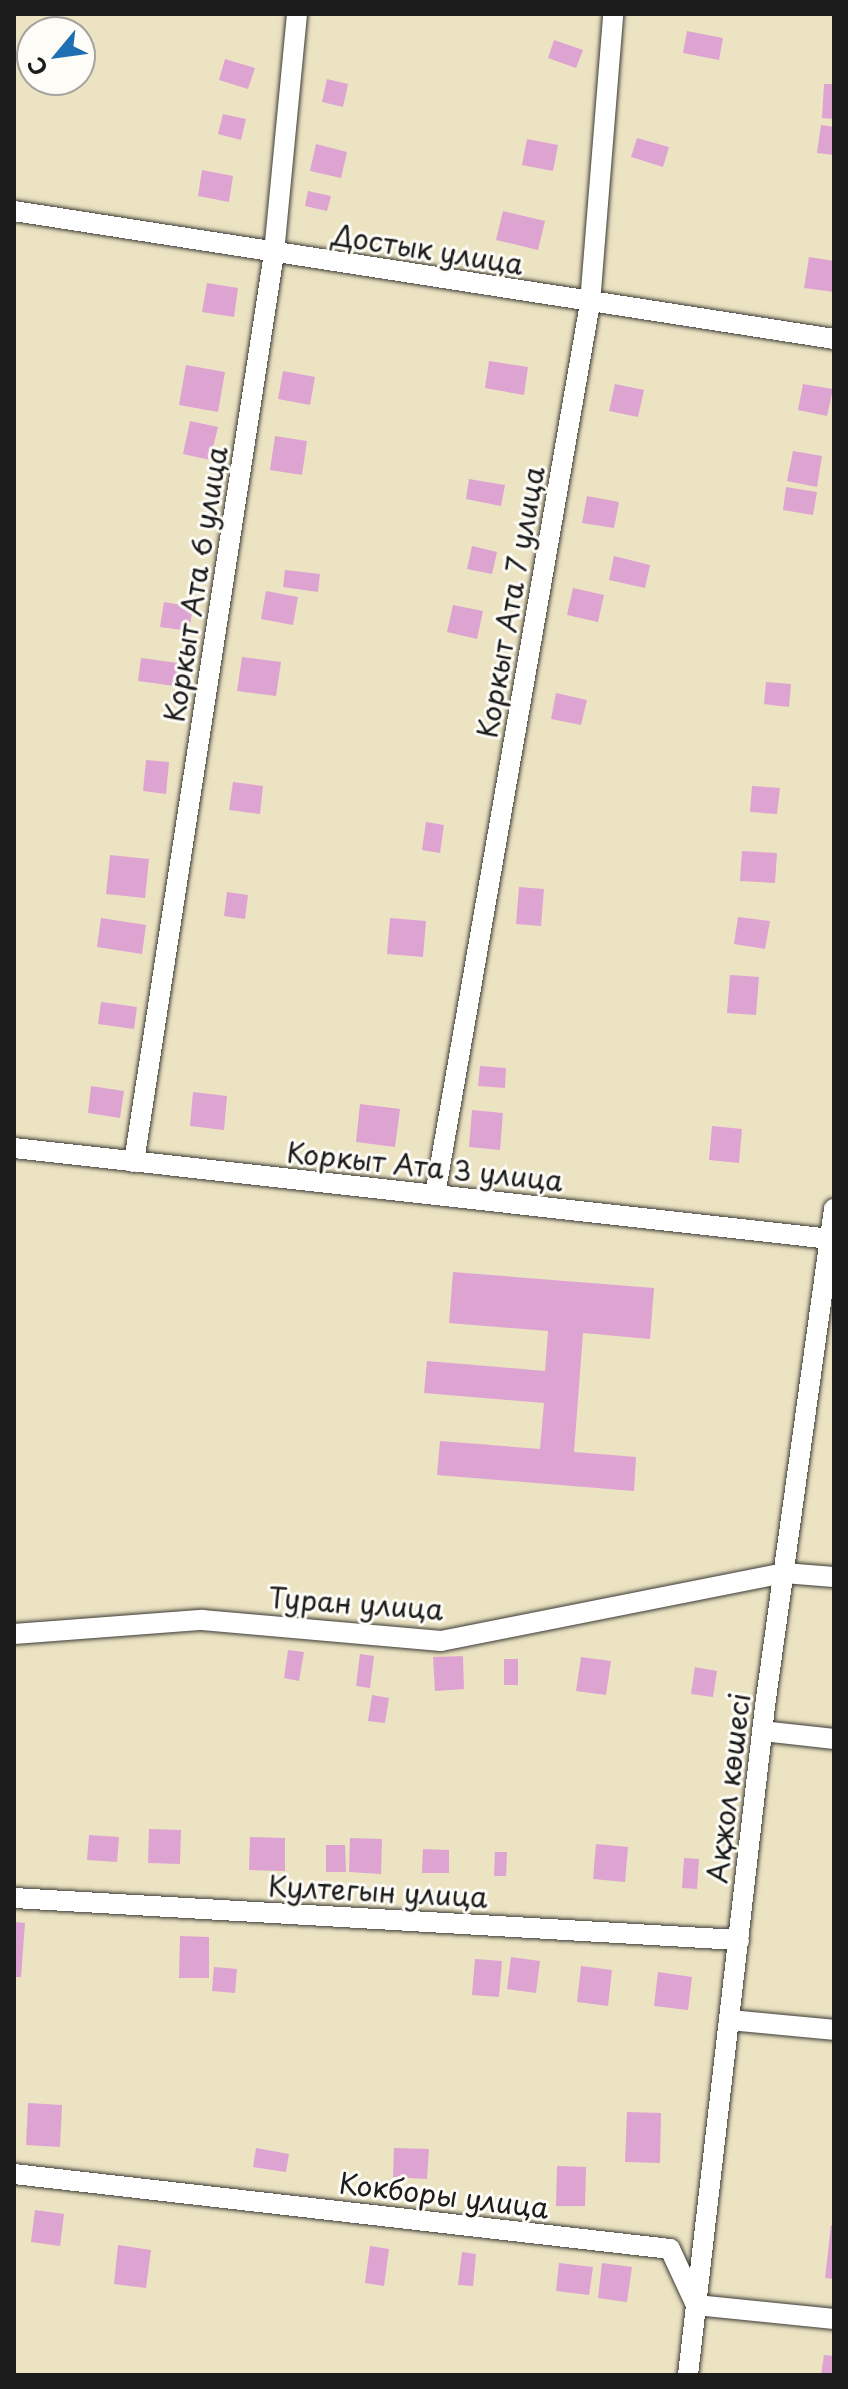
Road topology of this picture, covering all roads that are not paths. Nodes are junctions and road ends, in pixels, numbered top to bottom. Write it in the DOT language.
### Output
graph roads {
  1 [pos="297,14"];
  2 [pos="613,14"];
  3 [pos="14,211"];
  4 [pos="274,253"];
  5 [pos="590,303"];
  6 [pos="834,339"];
  7 [pos="14,1148"];
  8 [pos="134,1162"];
  9 [pos="435,1195"];
  10 [pos="834,1209"];
  11 [pos="830,1239"];
  12 [pos="829,1280"];
  13 [pos="784,1573"];
  14 [pos="834,1577"];
  15 [pos="14,1634"];
  16 [pos="762,1731"];
  17 [pos="834,1739"];
  18 [pos="14,1898"];
  19 [pos="739,1940"];
  20 [pos="729,2020"];
  21 [pos="834,2030"];
  22 [pos="14,2174"];
  23 [pos="696,2305"];
  24 [pos="834,2319"];
  25 [pos="688,2375"];
  1 -- 4 [label="street, Коркыт Ата 6 улица"];
  2 -- 5 [label="street, Коркыт Ата 7 улица"];
  3 -- 4 [label="street, Достык улица"];
  4 -- 5 [label="street, Достык улица"];
  4 -- 8 [label="street, Коркыт Ата 6 улица"];
  5 -- 6 [label="street, Достык улица"];
  5 -- 9 [label="street, Коркыт Ата 7 улица"];
  7 -- 8 [label="street, Коркыт Ата 3 улица"];
  8 -- 9 [label="street, Коркыт Ата 3 улица"];
  9 -- 11 [label="street, Коркыт Ата 3 улица"];
  10 -- 11 [label="street, Ақжол көшесі"];
  11 -- 12 [label="street, Ақжол көшесі"];
  12 -- 13 [label="street, Ақжол көшесі"];
  13 -- 14 [label="street, Туран улица"];
  13 -- 15 [label="street, Туран улица"];
  13 -- 16 [label="street, Ақжол көшесі"];
  16 -- 17 [label="street"];
  16 -- 19 [label="street, Ақжол көшесі"];
  18 -- 19 [label="street, Култегын улица"];
  19 -- 20 [label="street, Ақжол көшесі"];
  20 -- 21 [label="street"];
  20 -- 23 [label="street, Ақжол көшесі"];
  22 -- 23 [label="street, Кокборы улица"];
  23 -- 24 [label="street"];
  23 -- 25 [label="street, Ақжол көшесі"];
}
